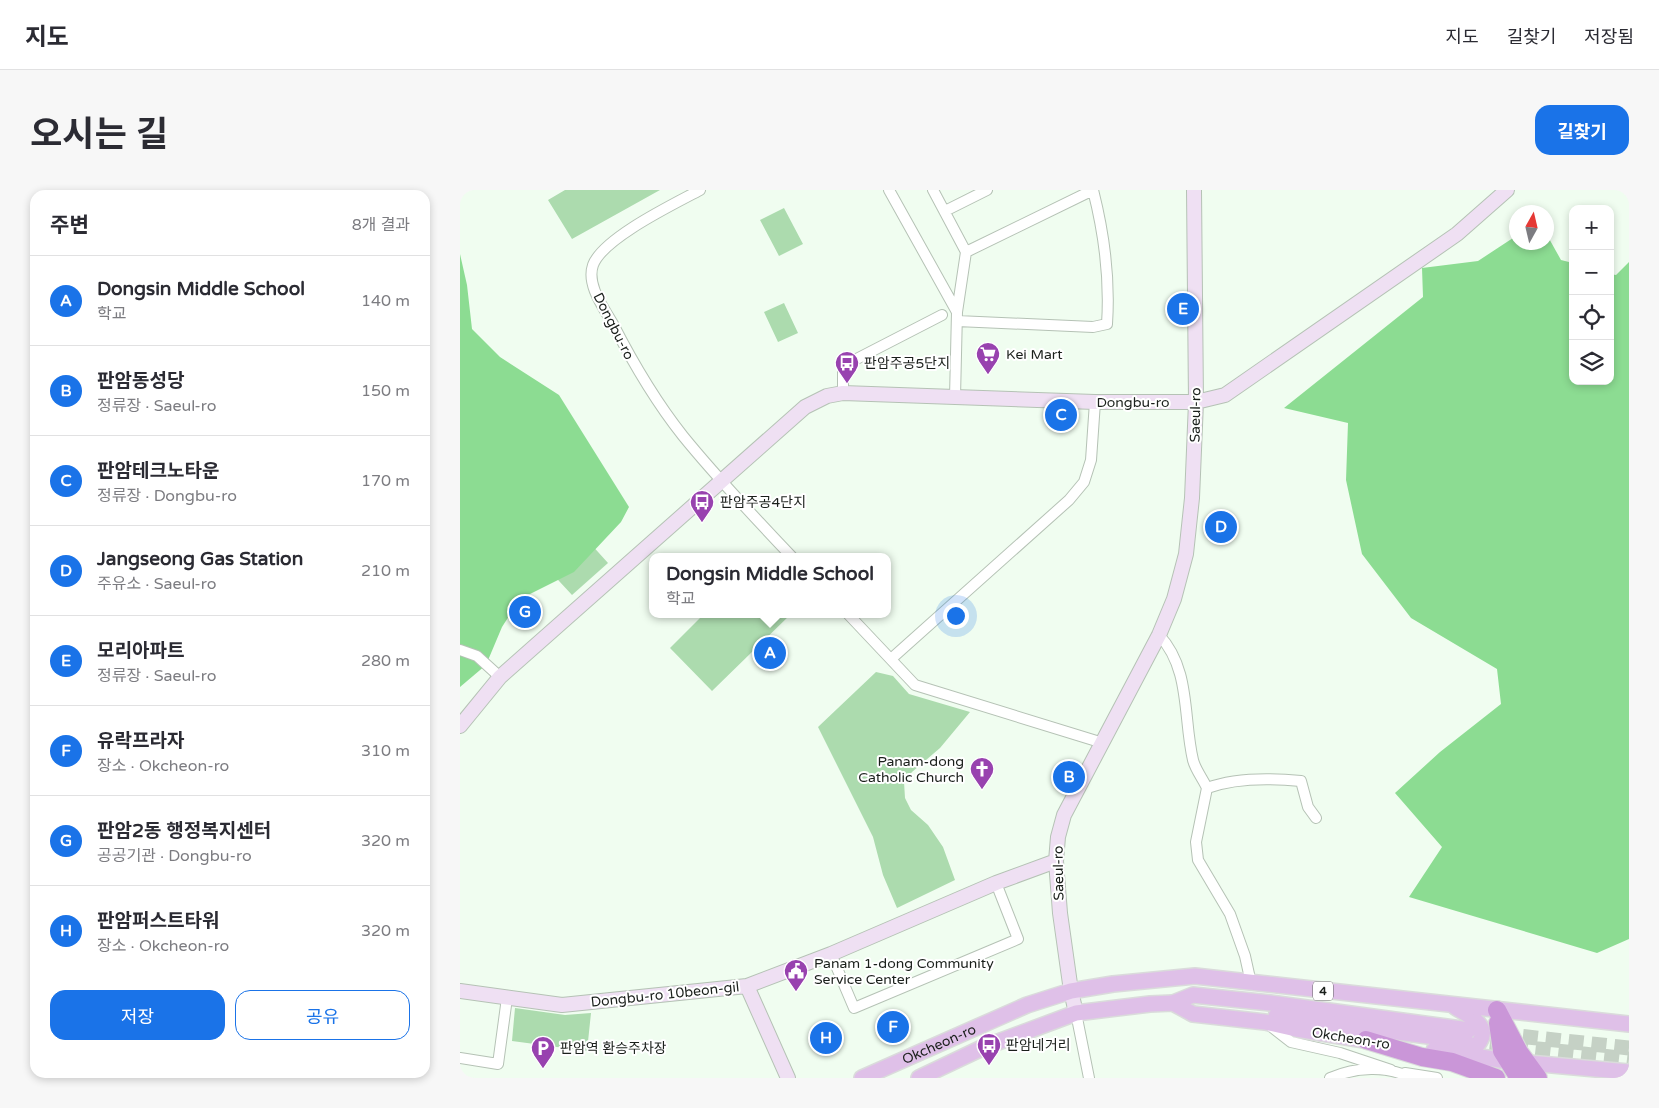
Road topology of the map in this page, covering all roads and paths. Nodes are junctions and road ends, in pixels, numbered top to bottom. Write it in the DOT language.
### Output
graph roads {
  1 [pos="889,190"];
  2 [pos="933,190"];
  3 [pos="987,190"];
  4 [pos="1093,190"];
  5 [pos="1194,190"];
  6 [pos="1507,190"];
  7 [pos="696,192"];
  8 [pos="945,211"];
  9 [pos="966,252"];
  10 [pos="942,315"];
  11 [pos="957,316"];
  12 [pos="843,393"];
  13 [pos="955,397"];
  14 [pos="1095,402"];
  15 [pos="1196,402"];
  16 [pos="722,482"];
  17 [pos="788,553"];
  18 [pos="852,618"];
  19 [pos="1159,635"];
  20 [pos="460,650"];
  21 [pos="891,659"];
  22 [pos="500,677"];
  23 [pos="460,726"];
  24 [pos="1103,743"];
  25 [pos="1207,788"];
  26 [pos="1316,818"];
  27 [pos="1056,861"];
  28 [pos="996,883"];
  29 [pos="831,954"];
  30 [pos="1251,983"];
  31 [pos="747,986"];
  32 [pos="1071,991"];
  33 [pos="460,992"];
  34 [pos="507,998"];
  35 [pos="1173,1003"];
  36 [pos="1448,1004"];
  37 [pos="1497,1010"];
  38 [pos="1076,1013"];
  39 [pos="1265,1022"];
  40 [pos="1629,1024"];
  41 [pos="1366,1040"];
  42 [pos="1467,1042"];
  43 [pos="460,1058"];
  44 [pos="1507,1061"];
  45 [pos="1522,1070"];
  46 [pos="1395,1071"];
  47 [pos="1629,1072"];
  48 [pos="788,1078"];
  49 [pos="862,1078"];
  50 [pos="918,1078"];
  51 [pos="1089,1078"];
  52 [pos="1330,1078"];
  53 [pos="1411,1078"];
  54 [pos="1437,1078"];
  55 [pos="1496,1078"];
  56 [pos="1538,1078"];
  1 -- 11 [label="street"];
  2 -- 8 [label="street"];
  3 -- 8 [label="street"];
  4 -- 9 [label="street"];
  4 -- 11 [label="street"];
  5 -- 15 [label="main road, Saeul-ro"];
  6 -- 15 [label="main road, Dongbu-ro"];
  7 -- 16 [label="street, Dongbu-ro"];
  8 -- 9 [label="street"];
  9 -- 11 [label="street"];
  10 -- 12 [label="street"];
  11 -- 13 [label="street"];
  12 -- 13 [label="main road, Dongbu-ro"];
  12 -- 16 [label="main road, Dongbu-ro"];
  13 -- 14 [label="main road, Dongbu-ro"];
  14 -- 15 [label="main road, Dongbu-ro"];
  14 -- 21 [label="street"];
  15 -- 19 [label="main road, Saeul-ro"];
  16 -- 17 [label="street, Dongbu-ro"];
  16 -- 22 [label="main road, Dongbu-ro"];
  18 -- 21 [label="street"];
  19 -- 24 [label="main road, Saeul-ro"];
  19 -- 25 [label="street"];
  20 -- 22 [label="street"];
  21 -- 24 [label="street"];
  22 -- 23 [label="main road, Dongbu-ro"];
  24 -- 27 [label="main road, Saeul-ro"];
  25 -- 26 [label="street"];
  25 -- 30 [label="street"];
  27 -- 28 [label="main road, Dongbu-ro 10beon-gil"];
  27 -- 32 [label="main road, Saeul-ro"];
  28 -- 29 [label="main road, Dongbu-ro 10beon-gil"];
  28 -- 29 [label="street"];
  29 -- 31 [label="main road, Dongbu-ro 10beon-gil"];
  30 -- 32 [label="main road, Okcheon-ro / 4"];
  30 -- 36 [label="main road, Okcheon-ro / 4"];
  31 -- 34 [label="main road, Dongbu-ro 10beon-gil"];
  31 -- 48 [label="main road"];
  32 -- 38 [label="main road, Saeul-ro"];
  32 -- 49 [label="main road, Okcheon-ro / 4"];
  33 -- 34 [label="main road, Dongbu-ro 10beon-gil"];
  34 -- 43 [label="street"];
  35 -- 38 [label="main road, Okcheon-ro"];
  35 -- 39 [label="main road, Okcheon-ro"];
  35 -- 42 [label="main road"];
  36 -- 37 [label="main road, Okcheon-ro / 4"];
  36 -- 42 [label="main road"];
  37 -- 40 [label="main road, Okcheon-ro / 4"];
  37 -- 44 [label="highway"];
  37 -- 45 [label="highway"];
  38 -- 50 [label="main road, Okcheon-ro"];
  38 -- 51 [label="street"];
  39 -- 41 [label="main road, Okcheon-ro"];
  39 -- 46 [label="street"];
  41 -- 42 [label="main road, Okcheon-ro"];
  41 -- 55 [label="highway"];
  42 -- 44 [label="main road, Okcheon-ro"];
  44 -- 45 [label="highway"];
  45 -- 47 [label="main road"];
  45 -- 56 [label="highway"];
  46 -- 52 [label="street"];
  46 -- 53 [label="street"];
  46 -- 54 [label="street"];
}
